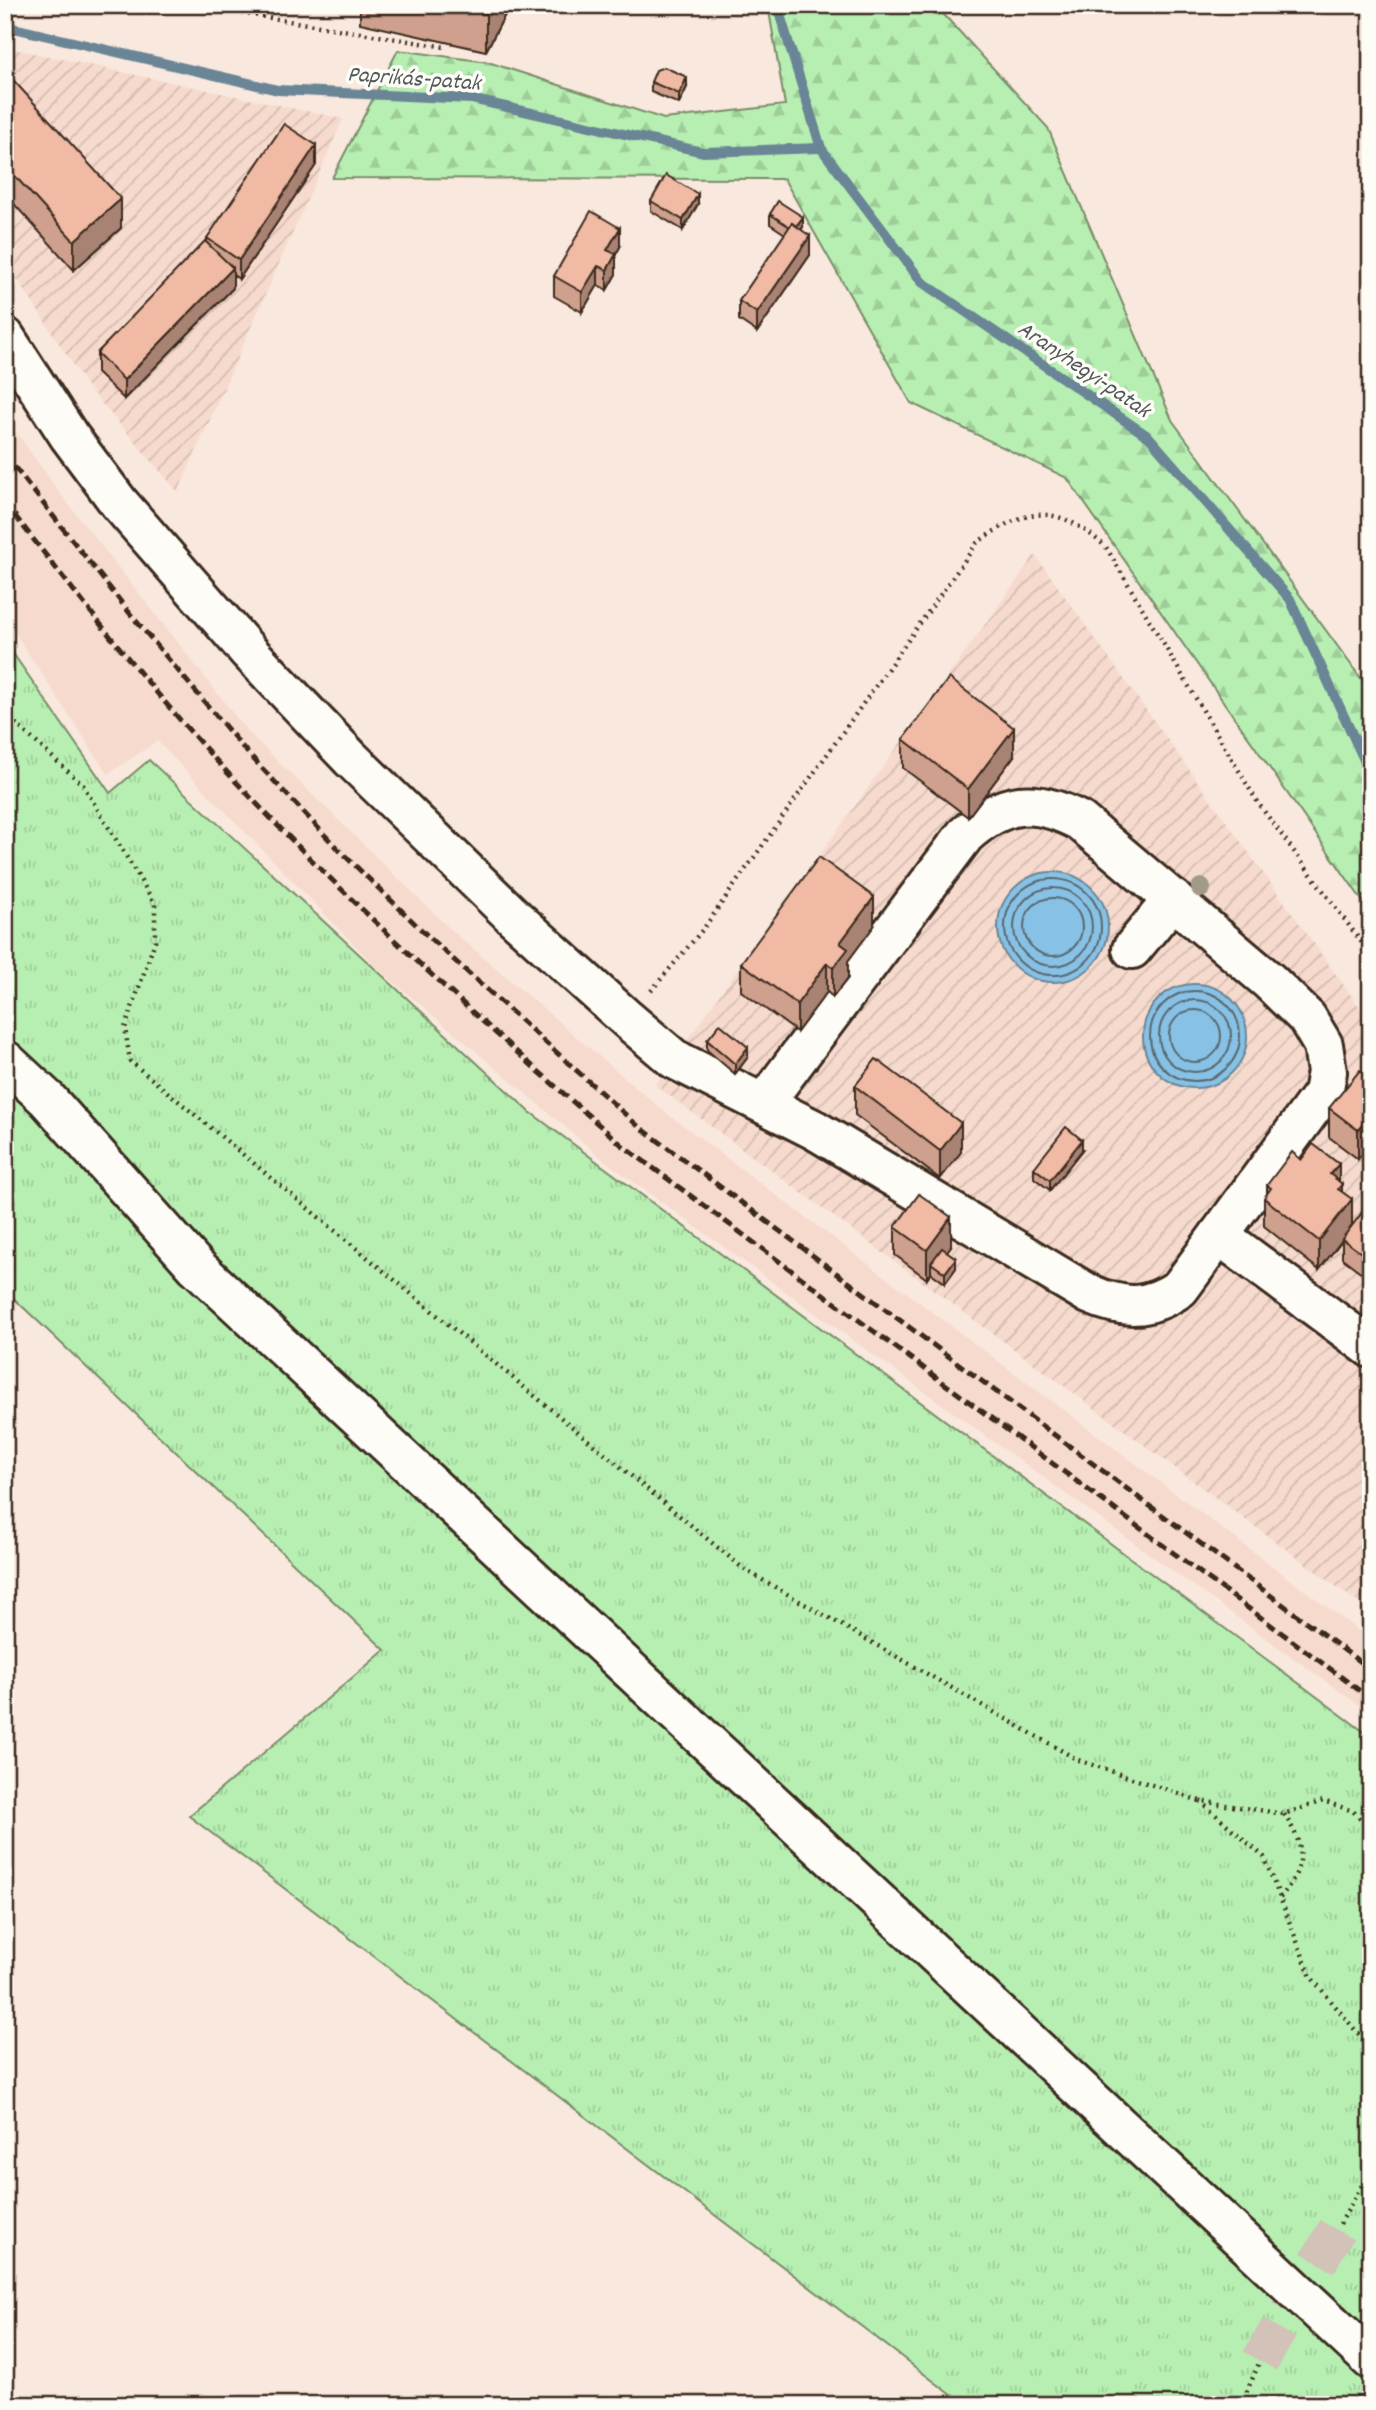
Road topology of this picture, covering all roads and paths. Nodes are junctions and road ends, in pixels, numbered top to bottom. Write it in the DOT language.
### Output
graph roads {
  1 [pos="193,5"];
  2 [pos="445,47"];
  3 [pos="5,337"];
  4 [pos="5,714"];
  5 [pos="1173,899"];
  6 [pos="1132,949"];
  7 [pos="1371,955"];
  8 [pos="627,1019"];
  9 [pos="5,1060"];
  10 [pos="764,1103"];
  11 [pos="1219,1235"];
  12 [pos="1371,1348"];
  13 [pos="1200,1801"];
  14 [pos="1284,1814"];
  15 [pos="1371,1830"];
  16 [pos="1280,1899"];
  17 [pos="1371,2049"];
  18 [pos="1371,2169"];
  19 [pos="1340,2224"];
  20 [pos="1371,2360"];
  21 [pos="1260,2361"];
  22 [pos="1241,2405"];
  1 -- 2 [label="path"];
  3 -- 8 [label="street"];
  4 -- 13 [label="path"];
  5 -- 6 [label="street"];
  5 -- 10 [label="street"];
  5 -- 11 [label="street"];
  7 -- 8 [label="path"];
  8 -- 10 [label="street"];
  9 -- 20 [label="street"];
  10 -- 11 [label="street"];
  11 -- 12 [label="street"];
  13 -- 14 [label="path"];
  13 -- 16 [label="path"];
  14 -- 15 [label="path"];
  14 -- 16 [label="path"];
  16 -- 17 [label="path"];
  18 -- 19 [label="path"];
  21 -- 22 [label="path"];
}
